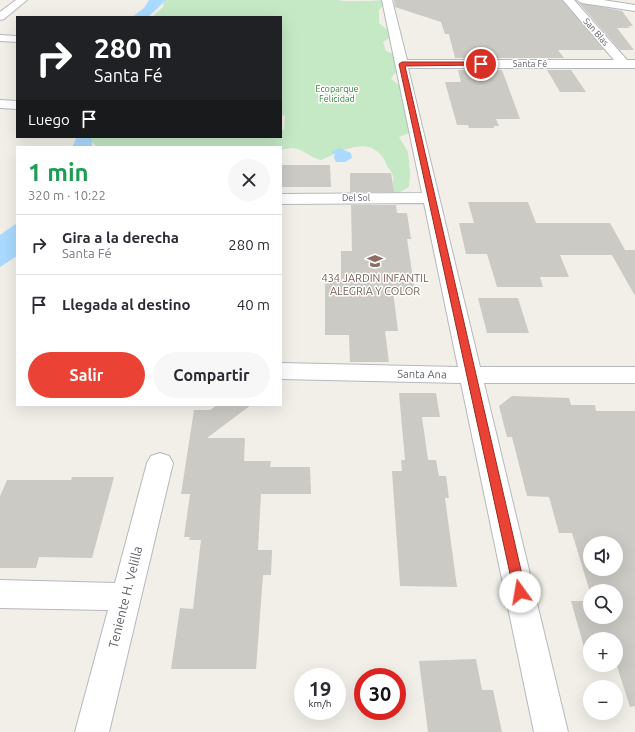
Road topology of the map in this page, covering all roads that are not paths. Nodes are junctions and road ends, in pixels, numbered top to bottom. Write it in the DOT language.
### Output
graph roads {
  1 [pos="22,0"];
  2 [pos="387,0"];
  3 [pos="568,0"];
  4 [pos="582,0"];
  5 [pos="635,8"];
  6 [pos="0,16"];
  7 [pos="0,38"];
  8 [pos="16,39"];
  9 [pos="402,64"];
  10 [pos="629,64"];
  11 [pos="0,104"];
  12 [pos="16,105"];
  13 [pos="431,198"];
  14 [pos="282,199"];
  15 [pos="282,371"];
  16 [pos="471,375"];
  17 [pos="635,375"];
  18 [pos="160,463"];
  19 [pos="0,594"];
  20 [pos="125,597"];
  21 [pos="92,732"];
  22 [pos="551,732"];
  1 -- 6 [label="street"];
  2 -- 9 [label="street"];
  3 -- 10 [label="street, San Blas"];
  4 -- 5 [label="street"];
  7 -- 8 [label="street"];
  9 -- 10 [label="street, Santa Fé"];
  9 -- 13 [label="street"];
  11 -- 12 [label="street"];
  13 -- 14 [label="street, Del Sol"];
  13 -- 16 [label="street"];
  15 -- 16 [label="street, Santa Ana"];
  16 -- 17 [label="street, Santa Ana"];
  16 -- 22 [label="street"];
  18 -- 20 [label="street, Teniente H. Velilla"];
  19 -- 20 [label="street"];
  20 -- 21 [label="street, Teniente H. Velilla"];
}
